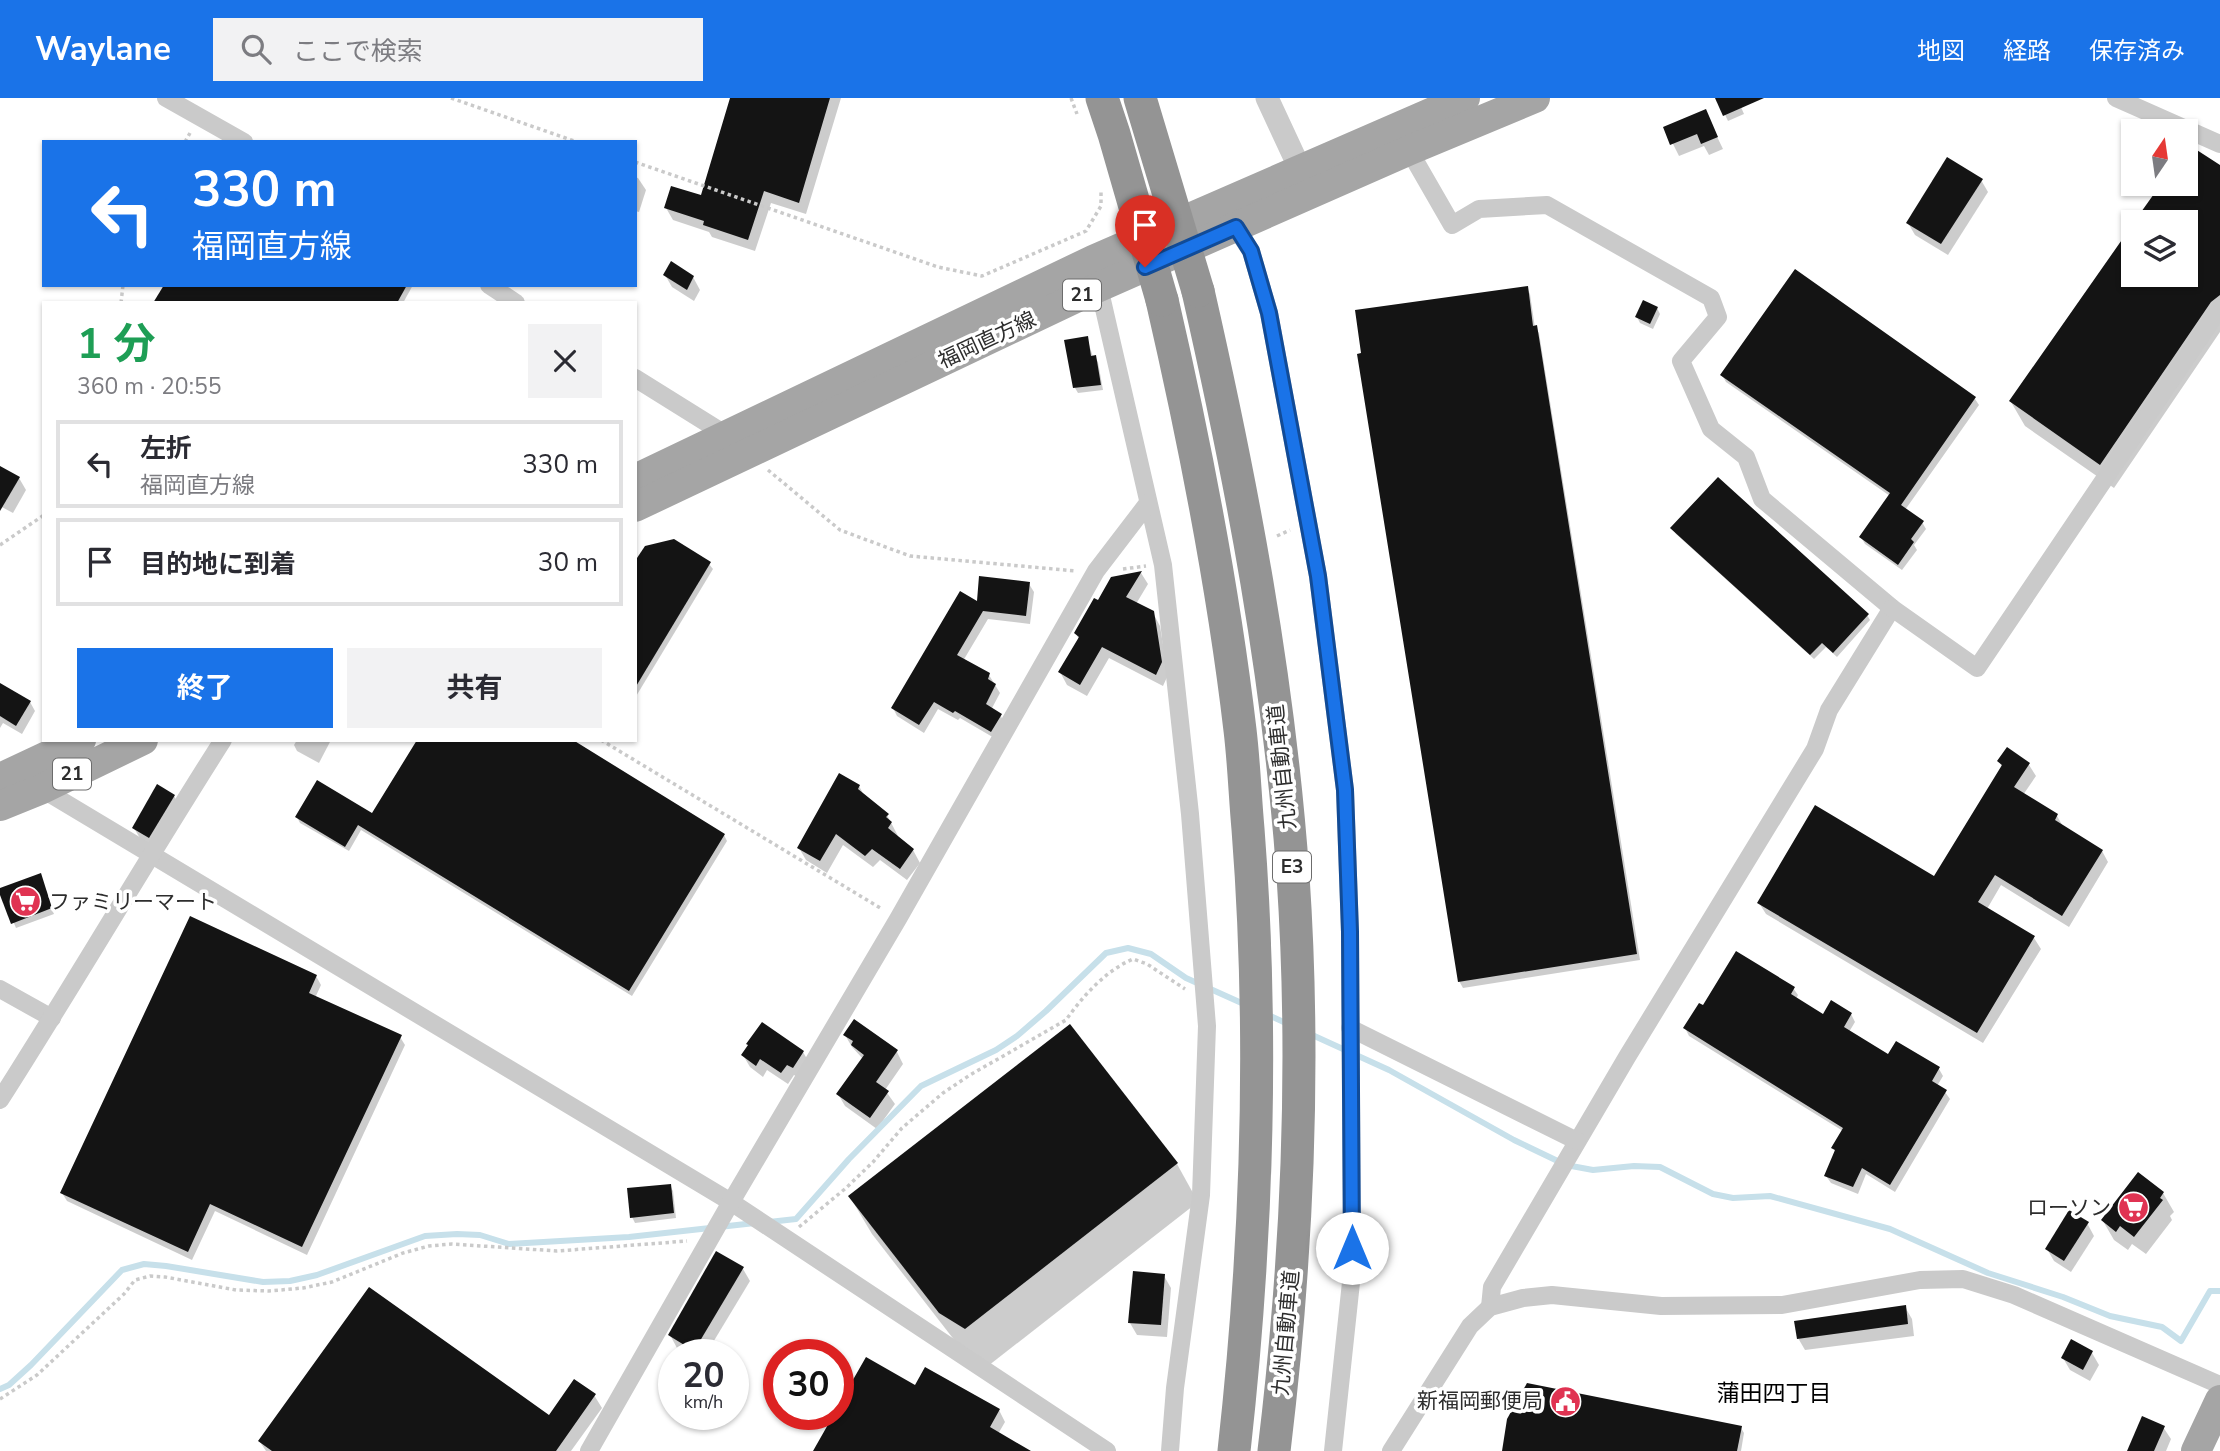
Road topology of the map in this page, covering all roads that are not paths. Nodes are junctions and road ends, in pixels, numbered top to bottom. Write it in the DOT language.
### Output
graph roads {
  1 [pos="166,98"];
  2 [pos="1102,98"];
  3 [pos="1140,98"];
  4 [pos="1267,98"];
  5 [pos="1465,98"];
  6 [pos="1535,98"];
  7 [pos="2116,98"];
  8 [pos="1403,139"];
  9 [pos="240,140"];
  10 [pos="2220,144"];
  11 [pos="1306,181"];
  12 [pos="1236,227"];
  13 [pos="1100,286"];
  14 [pos="492,287"];
  15 [pos="513,301"];
  16 [pos="2220,309"];
  17 [pos="637,378"];
  18 [pos="738,444"];
  19 [pos="637,478"];
  20 [pos="1148,503"];
  21 [pos="637,506"];
  22 [pos="1892,608"];
  23 [pos="76,742"];
  24 [pos="139,742"];
  25 [pos="222,742"];
  26 [pos="4,771"];
  27 [pos="42,789"];
  28 [pos="0,806"];
  29 [pos="150,854"];
  30 [pos="0,989"];
  31 [pos="52,1018"];
  32 [pos="1349,1028"];
  33 [pos="0,1100"];
  34 [pos="1577,1141"];
  35 [pos="731,1202"];
  36 [pos="1490,1307"];
  37 [pos="2220,1385"];
  38 [pos="2220,1400"];
  39 [pos="589,1451"];
  40 [pos="1107,1451"];
  41 [pos="1170,1451"];
  42 [pos="1234,1451"];
  43 [pos="1274,1451"];
  44 [pos="1333,1451"];
  45 [pos="1391,1451"];
  46 [pos="2196,1451"];
  1 -- 9 [label="street"];
  2 -- 42 [label="highway, 九州自動車道 / E3, bridge"];
  3 -- 43 [label="highway, 九州自動車道 / E3, bridge"];
  4 -- 11 [label="street"];
  5 -- 8 [label="main road, 福岡直方線 / 21"];
  6 -- 8 [label="main road, 福岡直方線 / 21"];
  7 -- 10 [label="street"];
  8 -- 11 [label="main road, 福岡直方線 / 21"];
  8 -- 22 [label="street"];
  11 -- 12 [label="main road, 福岡直方線 / 21"];
  11 -- 18 [label="main road, 福岡直方線 / 21"];
  12 -- 13 [label="main road, 福岡直方線 / 21"];
  12 -- 32 [label="street"];
  13 -- 18 [label="main road, 福岡直方線 / 21"];
  13 -- 20 [label="street"];
  14 -- 15 [label="street"];
  16 -- 22 [label="street"];
  17 -- 18 [label="street"];
  18 -- 19 [label="main road, 福岡直方線 / 21"];
  18 -- 21 [label="main road, 福岡直方線 / 21"];
  20 -- 35 [label="street"];
  20 -- 41 [label="street"];
  22 -- 34 [label="street"];
  23 -- 26 [label="main road, 21"];
  24 -- 27 [label="main road, 21"];
  25 -- 29 [label="street"];
  26 -- 27 [label="street"];
  27 -- 28 [label="main road, 21"];
  27 -- 29 [label="street"];
  29 -- 31 [label="street"];
  29 -- 35 [label="street"];
  30 -- 31 [label="street"];
  31 -- 33 [label="street"];
  32 -- 34 [label="street"];
  32 -- 44 [label="street"];
  34 -- 36 [label="street"];
  35 -- 39 [label="street"];
  35 -- 40 [label="street"];
  36 -- 37 [label="street"];
  36 -- 45 [label="street"];
  38 -- 46 [label="main road"];
}
